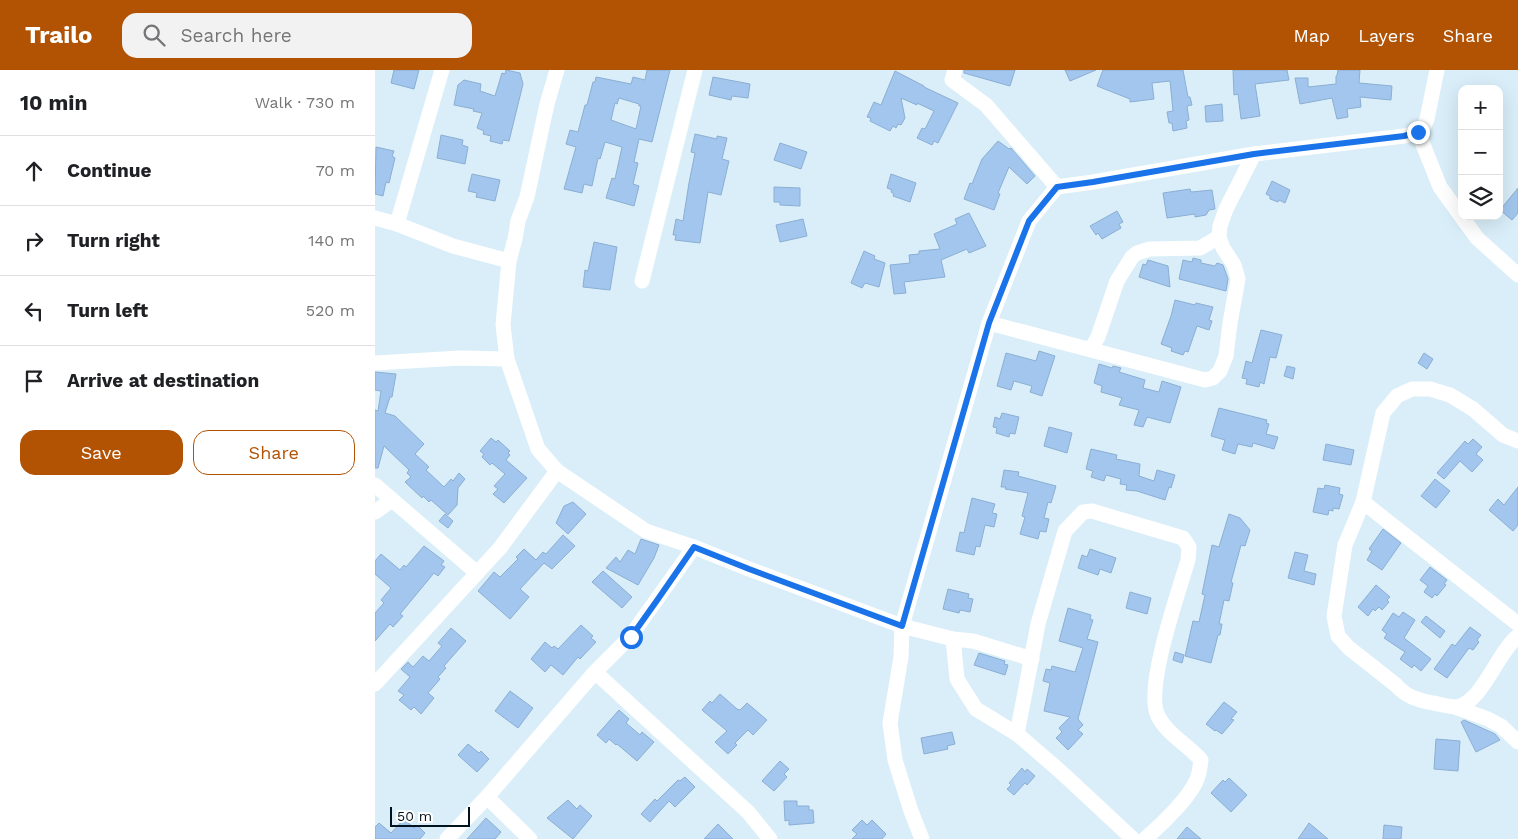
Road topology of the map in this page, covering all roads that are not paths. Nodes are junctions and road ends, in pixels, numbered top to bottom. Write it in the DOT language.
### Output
graph roads {
  1 [pos="442,70"];
  2 [pos="557,70"];
  3 [pos="695,70"];
  4 [pos="955,70"];
  5 [pos="1437,70"];
  6 [pos="1418,132"];
  7 [pos="1254,154"];
  8 [pos="1057,187"];
  9 [pos="375,218"];
  10 [pos="397,224"];
  11 [pos="1219,237"];
  12 [pos="509,261"];
  13 [pos="1518,275"];
  14 [pos="642,282"];
  15 [pos="989,323"];
  16 [pos="1091,349"];
  17 [pos="507,359"];
  18 [pos="375,364"];
  19 [pos="1518,441"];
  20 [pos="557,471"];
  21 [pos="375,485"];
  22 [pos="392,500"];
  23 [pos="1363,502"];
  24 [pos="375,512"];
  25 [pos="694,547"];
  26 [pos="477,573"];
  27 [pos="1518,624"];
  28 [pos="902,626"];
  29 [pos="1518,636"];
  30 [pos="953,639"];
  31 [pos="1032,659"];
  32 [pos="595,672"];
  33 [pos="375,684"];
  34 [pos="1455,707"];
  35 [pos="1017,734"];
  36 [pos="1518,742"];
  37 [pos="487,797"];
  38 [pos="766,838"];
  39 [pos="1149,838"];
  40 [pos="447,839"];
  41 [pos="530,839"];
  42 [pos="922,839"];
  43 [pos="1133,839"];
  1 -- 10 [label="street"];
  2 -- 12 [label="street"];
  3 -- 14 [label="street"];
  4 -- 8 [label="street"];
  5 -- 6 [label="street"];
  6 -- 7 [label="street"];
  6 -- 13 [label="street"];
  7 -- 8 [label="street"];
  7 -- 11 [label="street"];
  8 -- 15 [label="street"];
  9 -- 10 [label="street"];
  10 -- 12 [label="street"];
  11 -- 16 [label="street"];
  11 -- 16 [label="street"];
  12 -- 17 [label="street"];
  15 -- 16 [label="street"];
  15 -- 28 [label="street"];
  17 -- 18 [label="street"];
  17 -- 20 [label="street"];
  19 -- 23 [label="street"];
  20 -- 25 [label="street"];
  20 -- 26 [label="street"];
  21 -- 22 [label="street"];
  22 -- 24 [label="street"];
  22 -- 26 [label="street"];
  23 -- 27 [label="street"];
  23 -- 34 [label="street"];
  25 -- 28 [label="street"];
  25 -- 32 [label="street"];
  26 -- 33 [label="street"];
  28 -- 30 [label="street"];
  28 -- 42 [label="street"];
  29 -- 34 [label="street"];
  30 -- 31 [label="street"];
  30 -- 35 [label="street"];
  31 -- 35 [label="street"];
  31 -- 39 [label="street"];
  32 -- 37 [label="street"];
  32 -- 38 [label="street"];
  34 -- 36 [label="street"];
  35 -- 43 [label="street"];
  37 -- 40 [label="street"];
  37 -- 41 [label="street"];
}
